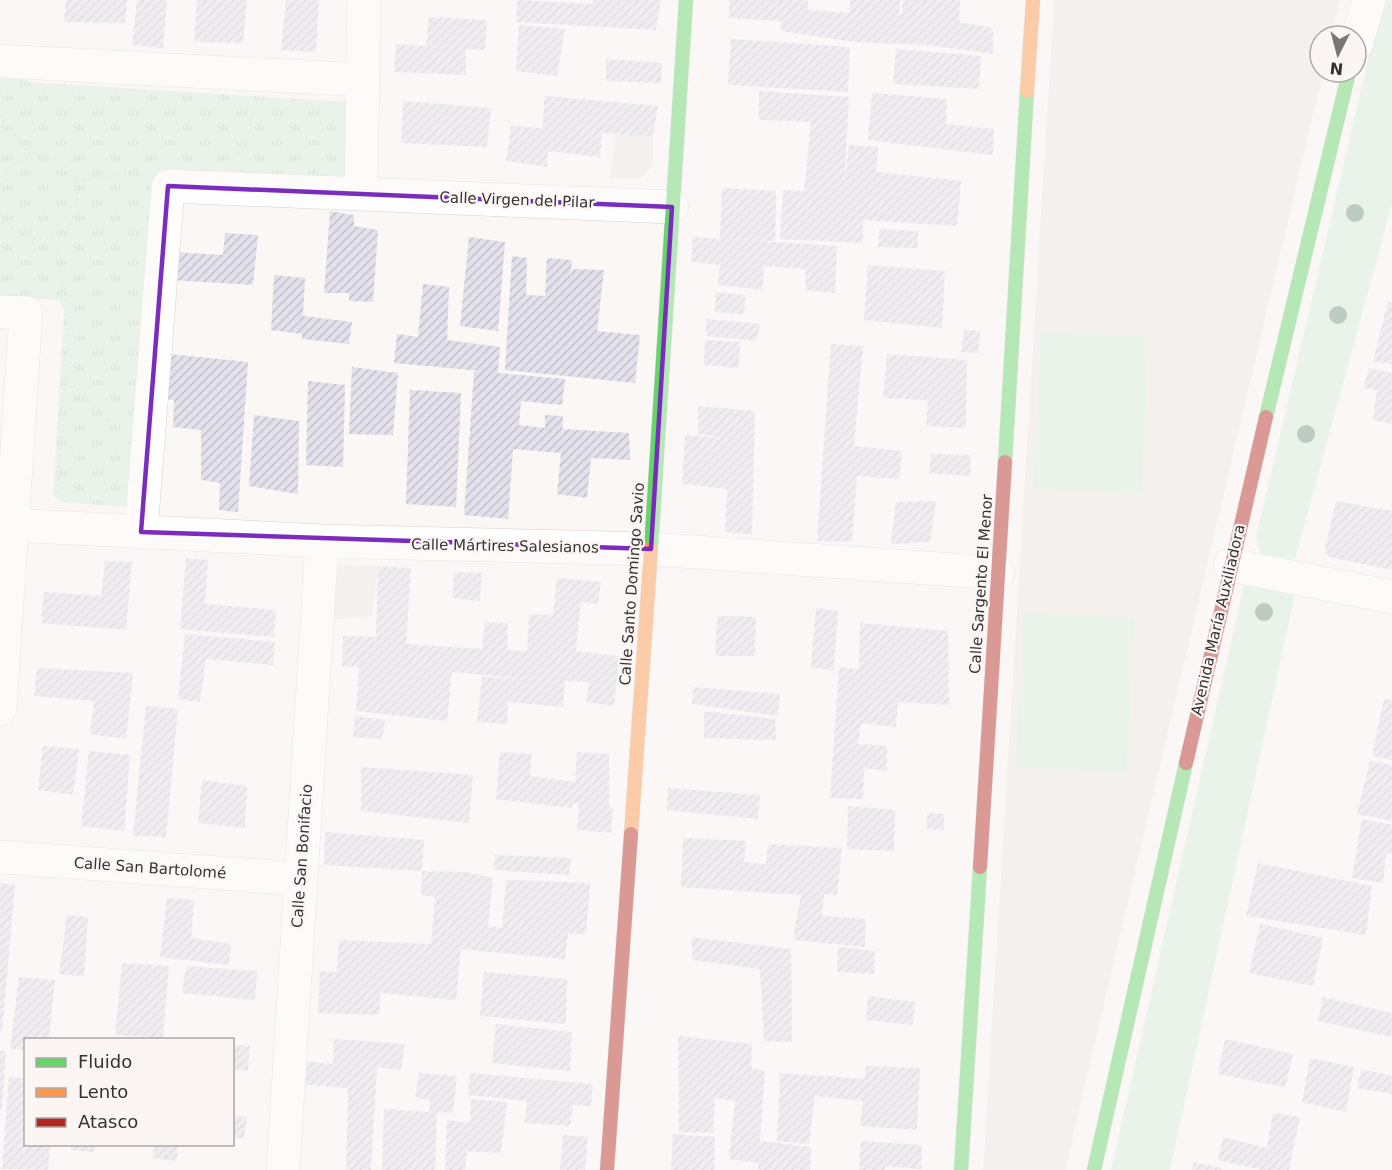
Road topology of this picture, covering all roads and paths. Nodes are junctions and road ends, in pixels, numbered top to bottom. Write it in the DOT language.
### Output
graph roads {
  1 [pos="364,0"];
  2 [pos="686,0"];
  3 [pos="1033,0"];
  4 [pos="1370,0"];
  5 [pos="1362,24"];
  6 [pos="0,61"];
  7 [pos="363,80"];
  8 [pos="1346,84"];
  9 [pos="258,101"];
  10 [pos="0,115"];
  11 [pos="32,157"];
  12 [pos="235,160"];
  13 [pos="158,177"];
  14 [pos="77,182"];
  15 [pos="0,183"];
  16 [pos="362,194"];
  17 [pos="672,207"];
  18 [pos="0,212"];
  19 [pos="51,236"];
  20 [pos="68,302"];
  21 [pos="0,312"];
  22 [pos="64,378"];
  23 [pos="114,426"];
  24 [pos="12,525"];
  25 [pos="141,532"];
  26 [pos="322,542"];
  27 [pos="651,549"];
  28 [pos="1230,565"];
  29 [pos="998,573"];
  30 [pos="1392,597"];
  31 [pos="0,709"];
  32 [pos="0,857"];
  33 [pos="300,879"];
  34 [pos="283,1170"];
  35 [pos="607,1170"];
  36 [pos="961,1170"];
  37 [pos="1094,1170"];
  1 -- 7 [label="street"];
  2 -- 17 [label="street, Calle Santo Domingo Savio"];
  3 -- 29 [label="street, Calle Sargento El Menor"];
  4 -- 5 [label="street"];
  6 -- 7 [label="street"];
  7 -- 16 [label="street"];
  8 -- 28 [label="street, Avenida María Auxiliadora"];
  9 -- 12 [label="path"];
  10 -- 11 [label="path"];
  11 -- 14 [label="path"];
  11 -- 15 [label="path"];
  13 -- 14 [label="path"];
  13 -- 16 [label="street, Calle Virgen del Pilar"];
  13 -- 25 [label="street"];
  14 -- 19 [label="path"];
  16 -- 17 [label="street, Calle Virgen del Pilar"];
  17 -- 27 [label="street, Calle Santo Domingo Savio"];
  18 -- 19 [label="path"];
  19 -- 20 [label="path"];
  21 -- 24 [label="street"];
  22 -- 23 [label="path"];
  24 -- 25 [label="street, Calle Mártires Salesianos"];
  24 -- 31 [label="street"];
  25 -- 26 [label="street, Calle Mártires Salesianos"];
  26 -- 27 [label="street, Calle Mártires Salesianos"];
  26 -- 33 [label="street, Calle San Bonifacio"];
  27 -- 29 [label="street, Calle Mártires Salesianos"];
  27 -- 35 [label="street, Calle Santo Domingo Savio"];
  28 -- 30 [label="street"];
  28 -- 37 [label="street, Avenida María Auxiliadora"];
  29 -- 36 [label="street, Calle Sargento El Menor"];
  32 -- 33 [label="street, Calle San Bartolomé"];
  33 -- 34 [label="street, Calle San Bonifacio"];
}
